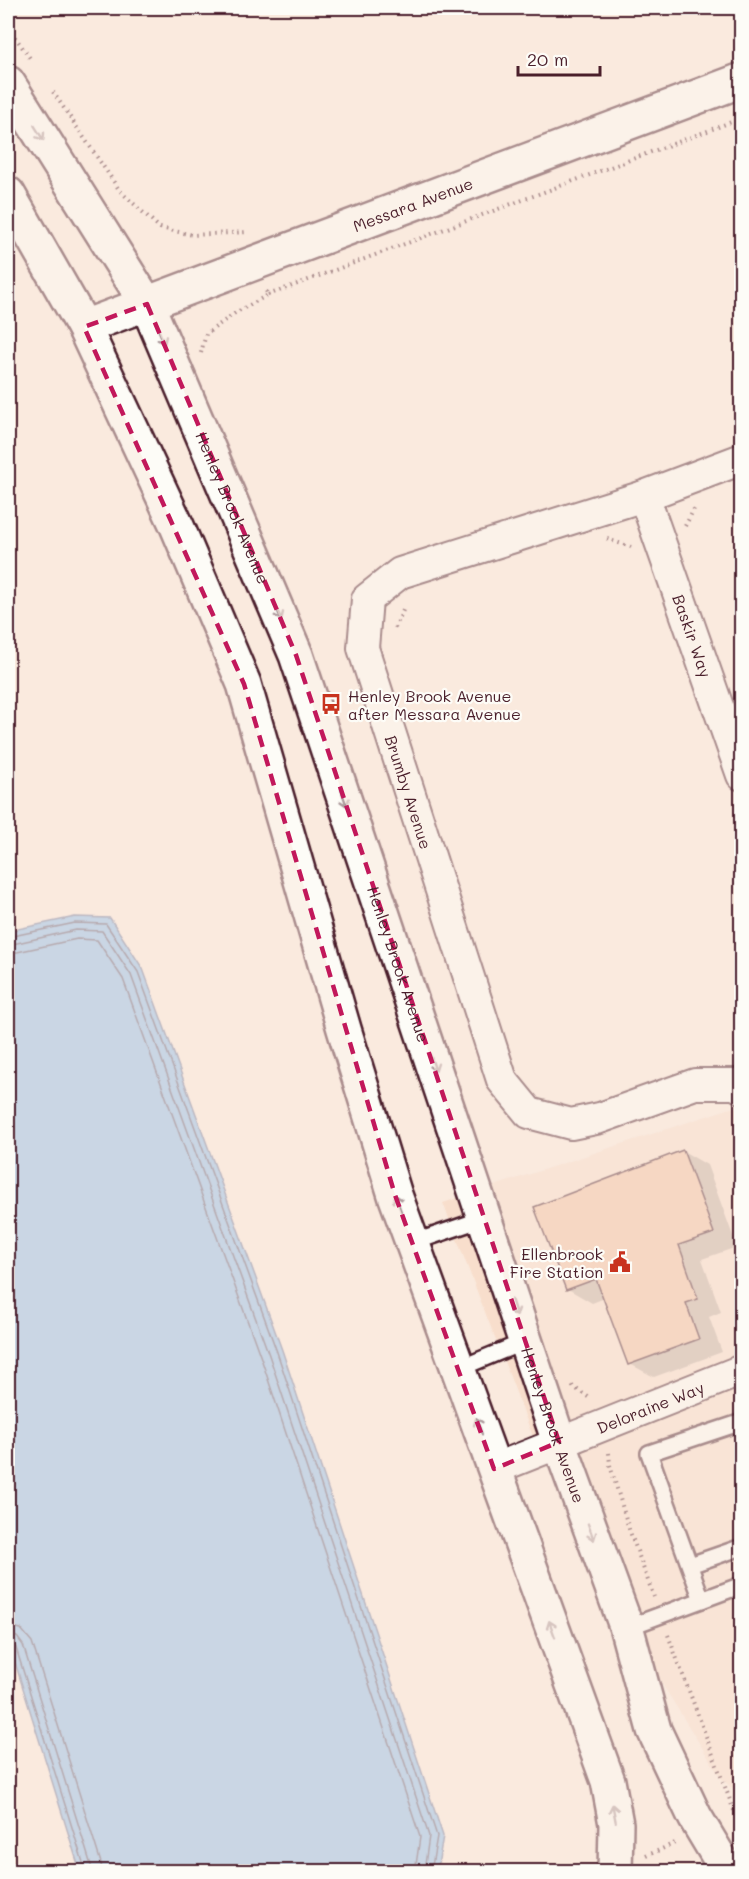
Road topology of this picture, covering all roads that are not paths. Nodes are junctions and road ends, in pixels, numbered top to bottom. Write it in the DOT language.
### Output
graph roads {
  1 [pos="741,80"];
  2 [pos="8,83"];
  3 [pos="8,194"];
  4 [pos="147,304"];
  5 [pos="84,327"];
  6 [pos="741,459"];
  7 [pos="644,496"];
  8 [pos="741,775"];
  9 [pos="741,1088"];
  10 [pos="485,1218"];
  11 [pos="412,1243"];
  12 [pos="526,1341"];
  13 [pos="458,1369"];
  14 [pos="741,1370"];
  15 [pos="741,1422"];
  16 [pos="559,1442"];
  17 [pos="494,1469"];
  18 [pos="741,1546"];
  19 [pos="690,1565"];
  20 [pos="741,1585"];
  21 [pos="702,1600"];
  22 [pos="626,1628"];
  23 [pos="615,1869"];
  24 [pos="728,1872"];
  1 -- 4 [label="main road, Messara Avenue"];
  2 -- 4 [label="main road, Henley Brook Avenue, one-way"];
  3 -- 5 [label="main road"];
  4 -- 5 [label="main road, Messara Avenue"];
  4 -- 10 [label="main road, Henley Brook Avenue, one-way"];
  11 -- 5 [label="main road, one-way"];
  6 -- 7 [label="street, Brumby Avenue"];
  7 -- 8 [label="street, Baskir Way"];
  7 -- 9 [label="street, Brumby Avenue"];
  10 -- 11 [label="lane"];
  10 -- 12 [label="main road, Henley Brook Avenue, one-way"];
  11 -- 13 [label="main road"];
  12 -- 13 [label="lane"];
  12 -- 16 [label="main road, Henley Brook Avenue"];
  17 -- 13 [label="main road, one-way"];
  14 -- 16 [label="street, Deloraine Way"];
  15 -- 19 [label="lane"];
  16 -- 17 [label="street, Deloraine Way"];
  16 -- 22 [label="main road, Henley Brook Avenue, one-way"];
  23 -- 17 [label="main road, one-way"];
  18 -- 19 [label="lane"];
  19 -- 21 [label="lane"];
  20 -- 21 [label="lane"];
  21 -- 22 [label="lane"];
  22 -- 24 [label="main road, Henley Brook Avenue"];
}
